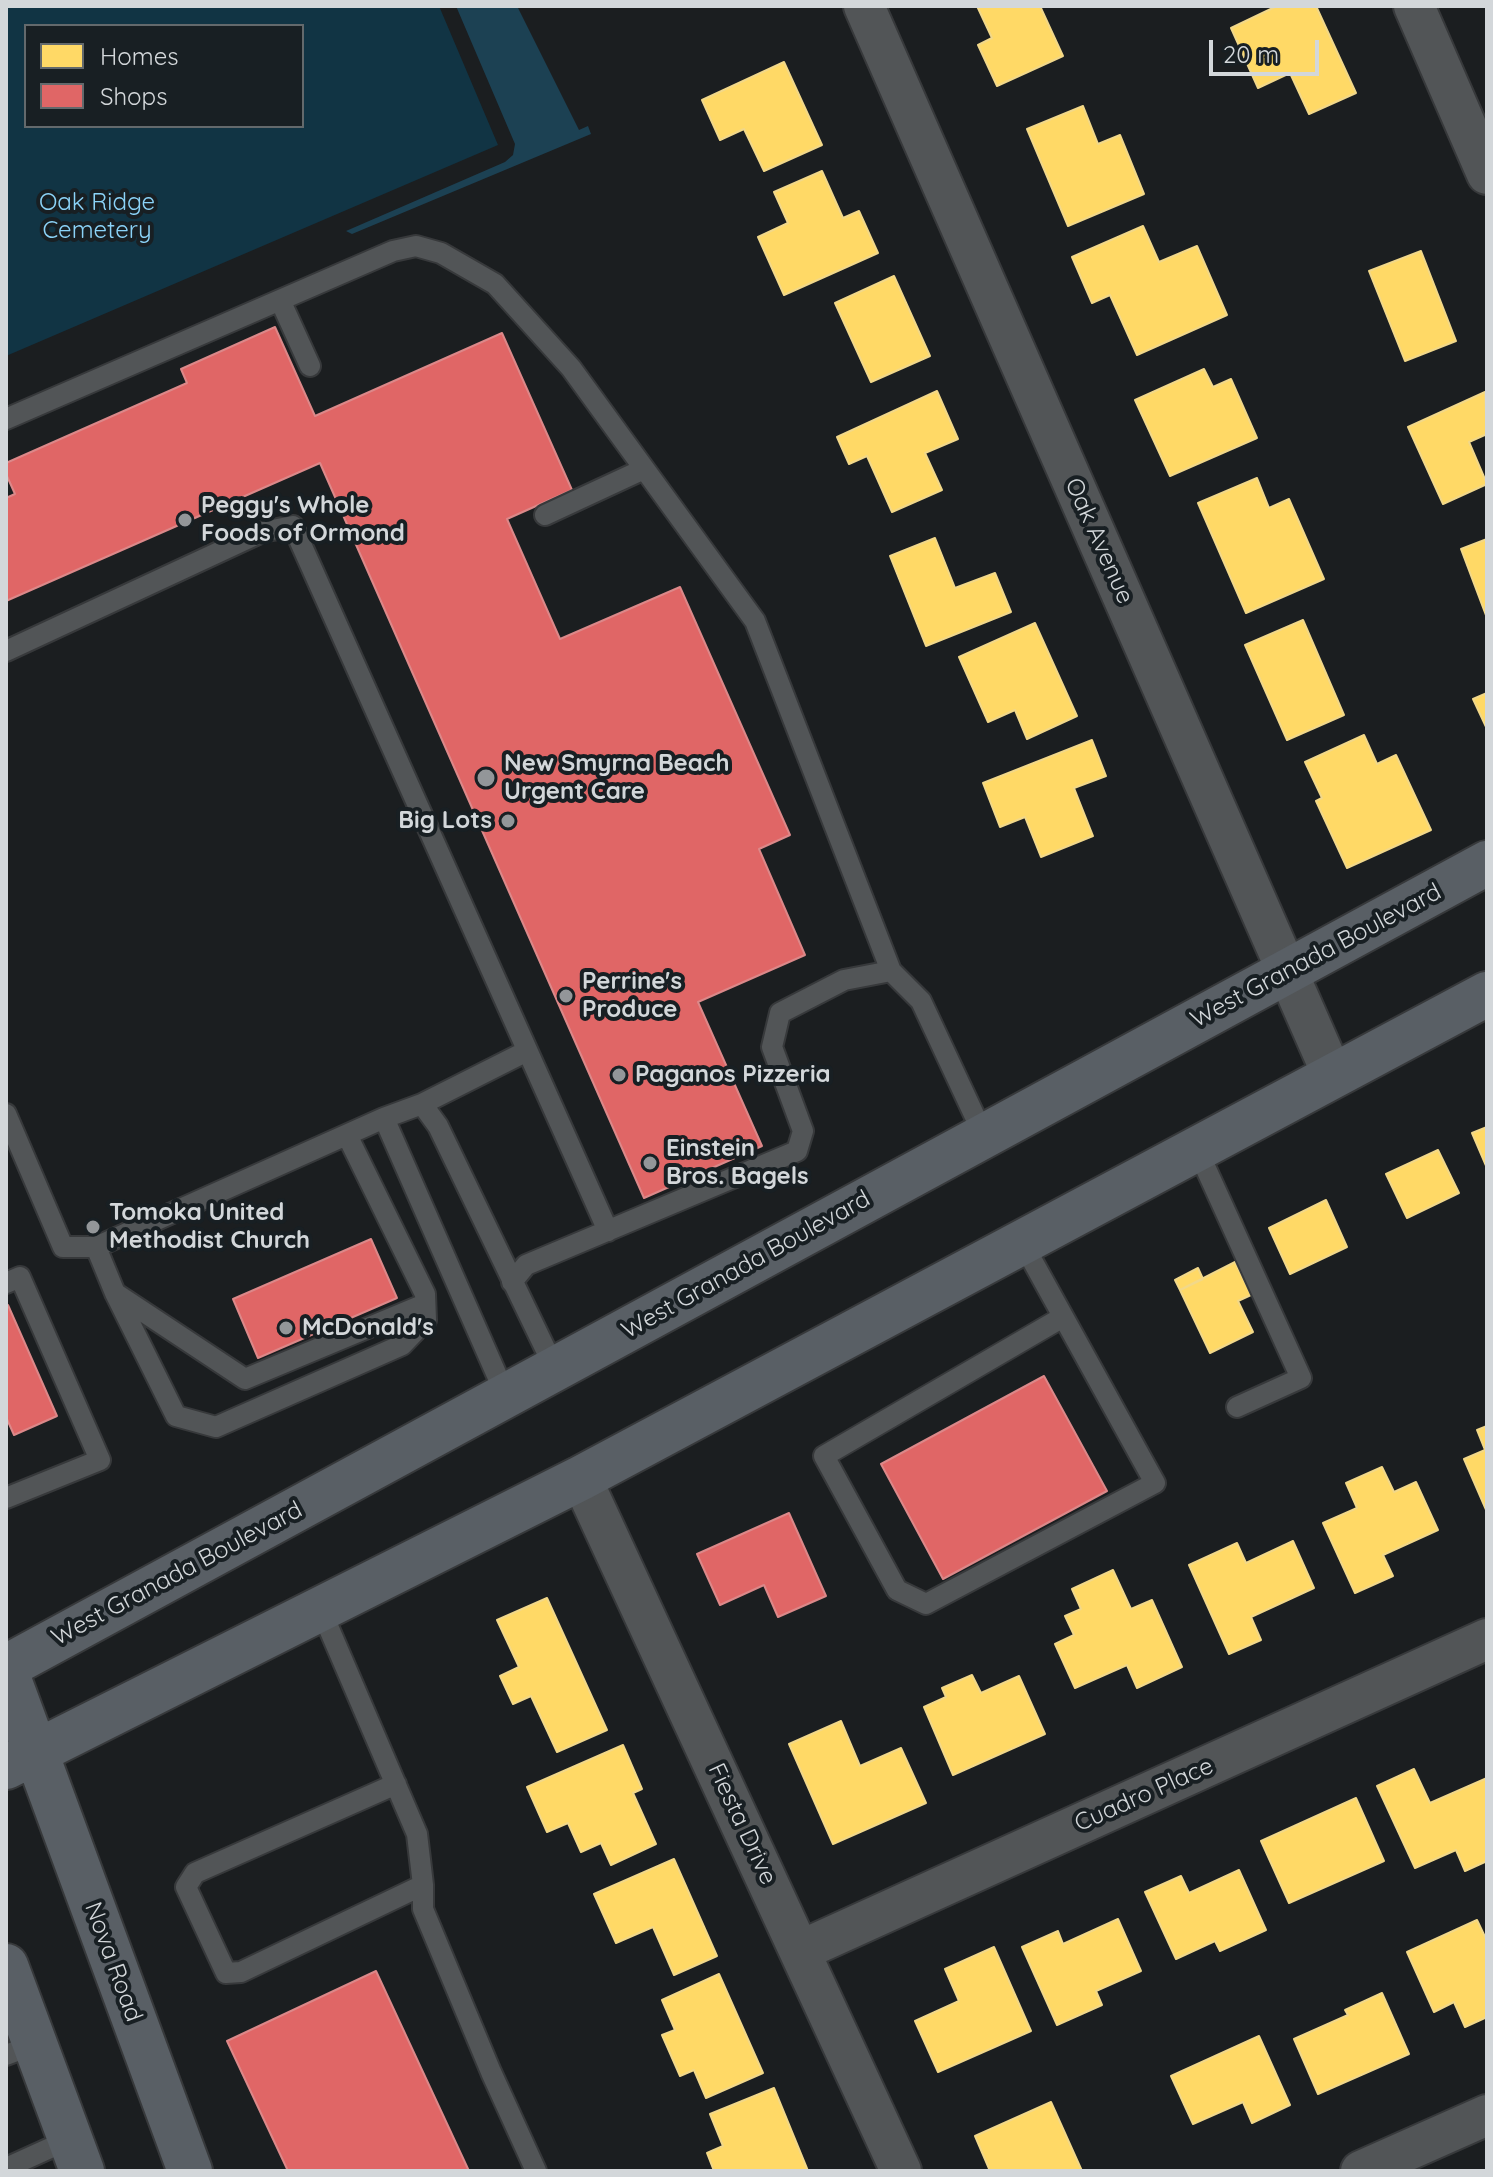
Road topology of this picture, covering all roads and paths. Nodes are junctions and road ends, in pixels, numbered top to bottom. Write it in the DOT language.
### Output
graph roads {
  1 [pos="864,6"];
  2 [pos="1414,6"];
  3 [pos="1487,174"];
  4 [pos="280,300"];
  5 [pos="310,366"];
  6 [pos="6,419"];
  7 [pos="644,469"];
  8 [pos="545,515"];
  9 [pos="6,651"];
  10 [pos="1487,863"];
  11 [pos="891,971"];
  12 [pos="1288,971"];
  13 [pos="1487,994"];
  14 [pos="527,1051"];
  15 [pos="1333,1076"];
  16 [pos="422,1104"];
  17 [pos="6,1114"];
  18 [pos="384,1118"];
  19 [pos="347,1135"];
  20 [pos="984,1136"];
  21 [pos="1197,1149"];
  22 [pos="608,1231"];
  23 [pos="1022,1242"];
  24 [pos="96,1247"];
  25 [pos="512,1282"];
  26 [pos="6,1283"];
  27 [pos="115,1293"];
  28 [pos="425,1304"];
  29 [pos="1063,1317"];
  30 [pos="555,1369"];
  31 [pos="506,1396"];
  32 [pos="1237,1407"];
  33 [pos="581,1478"];
  34 [pos="6,1498"];
  35 [pos="321,1610"];
  36 [pos="1487,1639"];
  37 [pos="6,1669"];
  38 [pos="21,1760"];
  39 [pos="396,1784"];
  40 [pos="423,1885"];
  41 [pos="800,1951"];
  42 [pos="6,1966"];
  43 [pos="21,2049"];
  44 [pos="1487,2115"];
  45 [pos="76,2155"];
  46 [pos="6,2168"];
  47 [pos="533,2170"];
  48 [pos="190,2171"];
  49 [pos="901,2171"];
  50 [pos="1361,2171"];
  1 -- 12 [label="street, Oak Avenue"];
  2 -- 3 [label="street"];
  4 -- 5 [label="lane"];
  4 -- 6 [label="lane"];
  4 -- 7 [label="lane"];
  7 -- 8 [label="lane"];
  7 -- 11 [label="lane"];
  9 -- 14 [label="lane"];
  10 -- 12 [label="main road, West Granada Boulevard"];
  11 -- 20 [label="lane"];
  11 -- 22 [label="lane"];
  12 -- 15 [label="street, Oak Avenue"];
  12 -- 20 [label="main road, West Granada Boulevard"];
  13 -- 15 [label="main road"];
  14 -- 16 [label="lane"];
  14 -- 22 [label="lane"];
  15 -- 21 [label="main road"];
  16 -- 18 [label="lane"];
  16 -- 25 [label="lane"];
  17 -- 24 [label="lane"];
  18 -- 19 [label="lane"];
  18 -- 31 [label="lane"];
  19 -- 24 [label="lane"];
  19 -- 28 [label="lane"];
  20 -- 30 [label="main road, West Granada Boulevard"];
  21 -- 23 [label="main road"];
  21 -- 32 [label="lane"];
  22 -- 25 [label="lane"];
  23 -- 29 [label="lane"];
  23 -- 33 [label="main road"];
  24 -- 27 [label="lane"];
  25 -- 30 [label="lane"];
  26 -- 34 [label="lane"];
  27 -- 28 [label="lane"];
  27 -- 28 [label="lane"];
  29 -- 29 [label="lane"];
  30 -- 31 [label="main road, West Granada Boulevard"];
  31 -- 37 [label="main road, West Granada Boulevard"];
  33 -- 35 [label="main road"];
  33 -- 41 [label="street, Fiesta Drive"];
  35 -- 38 [label="main road"];
  35 -- 39 [label="lane"];
  36 -- 41 [label="street, Cuadro Place"];
  37 -- 38 [label="main road, Nova Road"];
  38 -- 48 [label="main road, Nova Road"];
  39 -- 40 [label="lane"];
  39 -- 40 [label="lane"];
  40 -- 47 [label="lane"];
  41 -- 49 [label="street, Fiesta Drive"];
  42 -- 43 [label="main road"];
  43 -- 45 [label="main road"];
  44 -- 50 [label="street"];
  45 -- 46 [label="lane"];
}
